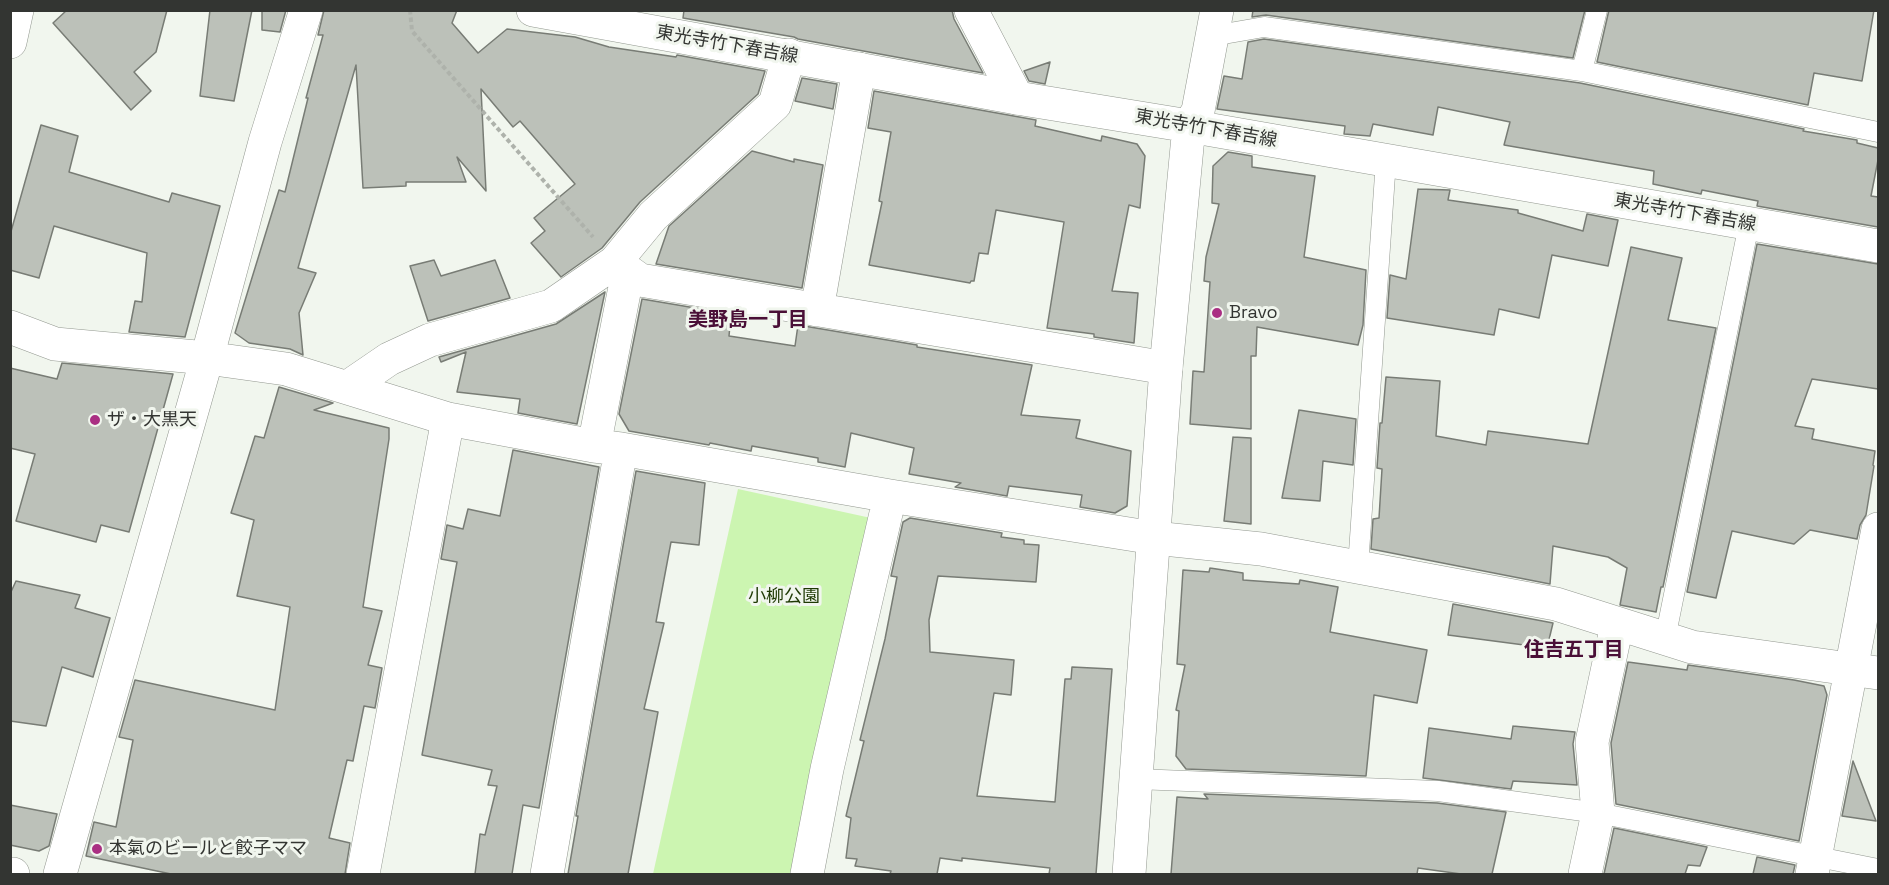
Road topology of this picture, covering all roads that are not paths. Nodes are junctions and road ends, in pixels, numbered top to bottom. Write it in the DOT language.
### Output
graph roads {
  1 [pos="17,10"];
  2 [pos="306,10"];
  3 [pos="533,10"];
  4 [pos="971,10"];
  5 [pos="1597,10"];
  6 [pos="1214,23"];
  7 [pos="10,42"];
  8 [pos="789,55"];
  9 [pos="859,69"];
  10 [pos="1582,71"];
  11 [pos="1017,98"];
  12 [pos="1189,126"];
  13 [pos="1878,132"];
  14 [pos="1386,160"];
  15 [pos="1749,224"];
  16 [pos="1878,246"];
  17 [pos="621,267"];
  18 [pos="817,310"];
  19 [pos="10,327"];
  20 [pos="207,358"];
  21 [pos="1166,368"];
  22 [pos="348,387"];
  23 [pos="448,418"];
  24 [pos="608,447"];
  25 [pos="890,496"];
  26 [pos="1878,529"];
  27 [pos="1154,538"];
  28 [pos="1358,567"];
  29 [pos="1617,625"];
  30 [pos="1665,639"];
  31 [pos="1865,670"];
  32 [pos="1136,780"];
  33 [pos="1598,813"];
  34 [pos="1813,866"];
  35 [pos="1878,869"];
  36 [pos="60,874"];
  37 [pos="363,874"];
  38 [pos="547,874"];
  39 [pos="807,874"];
  40 [pos="1129,874"];
  41 [pos="1585,874"];
  1 -- 7 [label="street"];
  2 -- 20 [label="street"];
  3 -- 8 [label="street, 東光寺竹下春吉線"];
  4 -- 11 [label="street"];
  5 -- 10 [label="lane"];
  6 -- 10 [label="lane"];
  6 -- 12 [label="street"];
  8 -- 9 [label="street, 東光寺竹下春吉線"];
  8 -- 17 [label="street"];
  9 -- 11 [label="street, 東光寺竹下春吉線"];
  9 -- 18 [label="street"];
  10 -- 13 [label="lane"];
  11 -- 12 [label="street, 東光寺竹下春吉線"];
  12 -- 14 [label="street, 東光寺竹下春吉線"];
  12 -- 21 [label="street"];
  14 -- 15 [label="street, 東光寺竹下春吉線"];
  14 -- 28 [label="lane"];
  15 -- 16 [label="street, 東光寺竹下春吉線"];
  15 -- 30 [label="lane"];
  17 -- 18 [label="street"];
  17 -- 22 [label="street"];
  17 -- 24 [label="street"];
  18 -- 21 [label="street"];
  19 -- 20 [label="street"];
  20 -- 22 [label="street"];
  20 -- 36 [label="street"];
  21 -- 27 [label="street"];
  22 -- 23 [label="street"];
  23 -- 24 [label="street"];
  23 -- 37 [label="street"];
  24 -- 25 [label="street"];
  24 -- 38 [label="street"];
  25 -- 27 [label="street"];
  25 -- 39 [label="street"];
  26 -- 31 [label="street"];
  27 -- 28 [label="street"];
  27 -- 32 [label="street"];
  28 -- 29 [label="street"];
  29 -- 30 [label="street"];
  29 -- 33 [label="street"];
  30 -- 31 [label="street"];
  31 -- 34 [label="street"];
  32 -- 33 [label="lane"];
  32 -- 40 [label="street"];
  33 -- 34 [label="lane"];
  33 -- 41 [label="street"];
  34 -- 35 [label="lane"];
}
